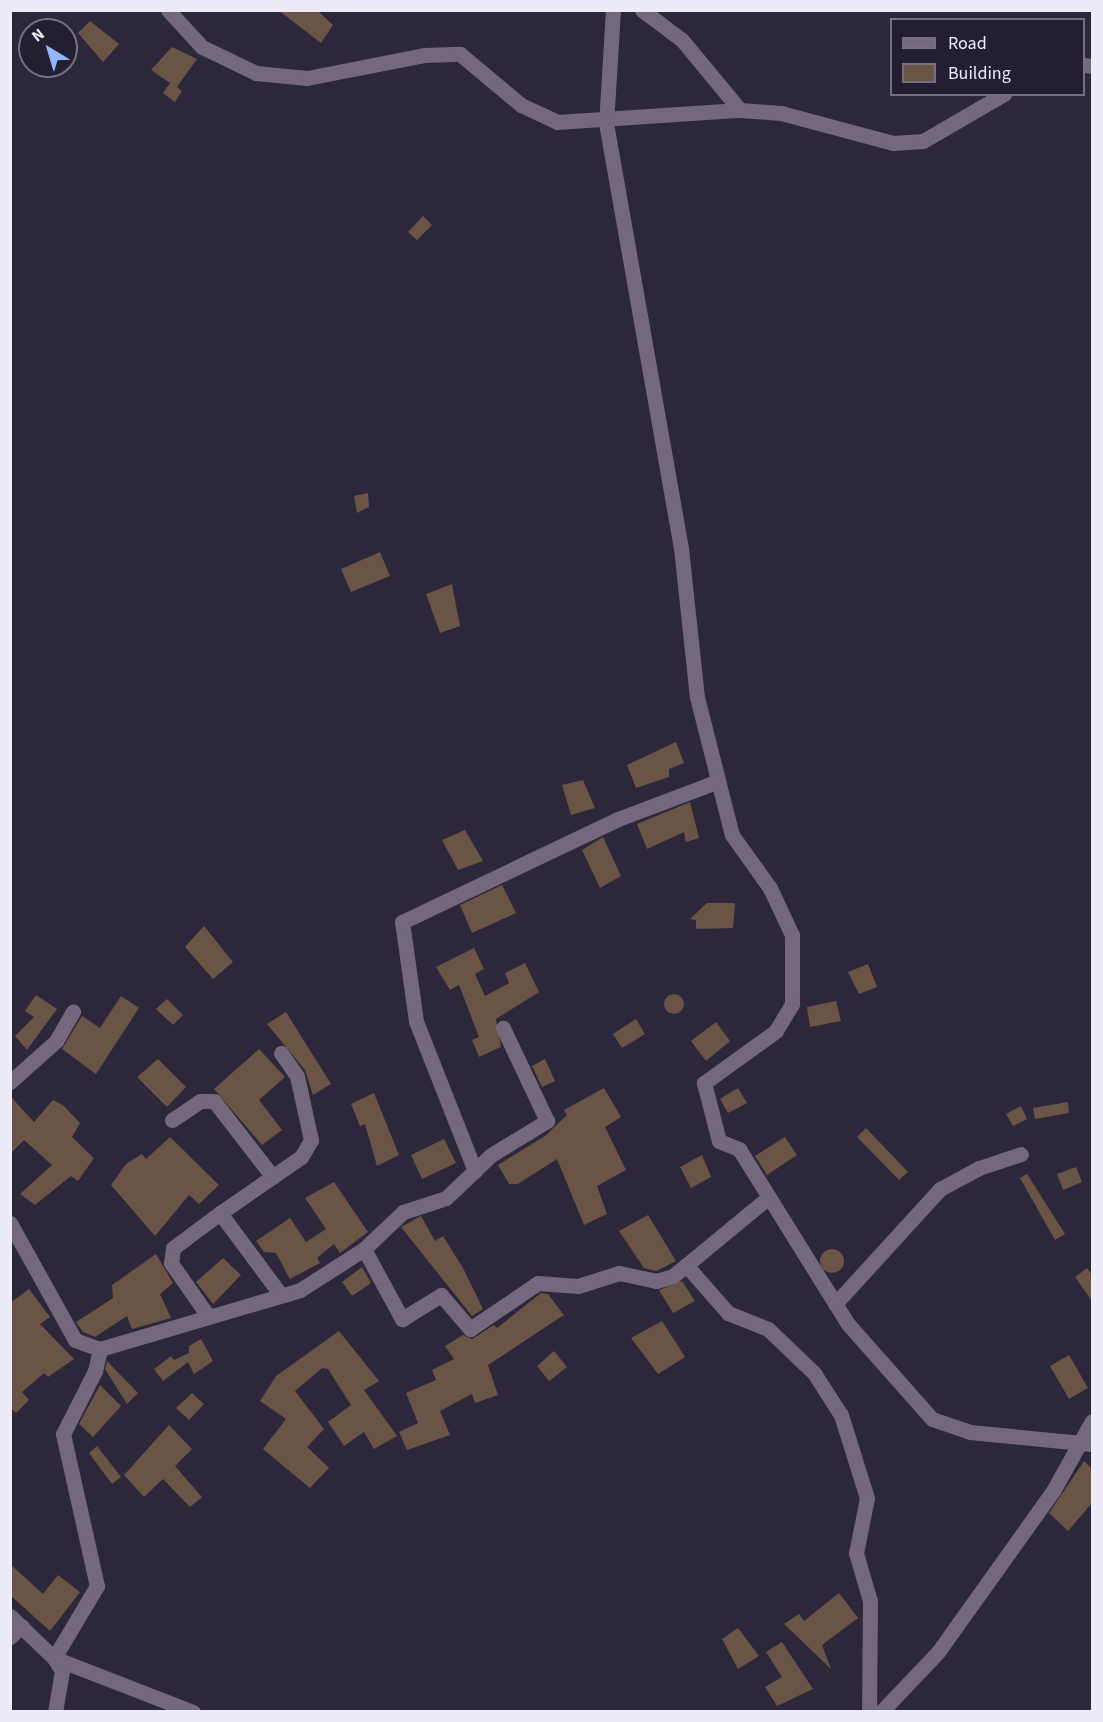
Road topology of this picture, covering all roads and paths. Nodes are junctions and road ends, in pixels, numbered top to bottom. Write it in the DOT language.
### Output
graph roads {
  1 [pos="168,10"];
  2 [pos="613,10"];
  3 [pos="642,10"];
  4 [pos="1001,96"];
  5 [pos="740,110"];
  6 [pos="606,123"];
  7 [pos="716,782"];
  8 [pos="73,1012"];
  9 [pos="503,1028"];
  10 [pos="281,1053"];
  11 [pos="10,1082"];
  12 [pos="172,1120"];
  13 [pos="1021,1154"];
  14 [pos="475,1171"];
  15 [pos="273,1177"];
  16 [pos="769,1197"];
  17 [pos="220,1213"];
  18 [pos="10,1223"];
  19 [pos="364,1249"];
  20 [pos="686,1265"];
  21 [pos="282,1295"];
  22 [pos="835,1304"];
  23 [pos="208,1316"];
  24 [pos="100,1349"];
  25 [pos="1092,1421"];
  26 [pos="1076,1444"];
  27 [pos="1092,1444"];
  28 [pos="10,1616"];
  29 [pos="16,1631"];
  30 [pos="54,1658"];
  31 [pos="55,1712"];
  32 [pos="193,1712"];
  33 [pos="869,1712"];
  34 [pos="881,1712"];
  1 -- 6 [label="street"];
  2 -- 6 [label="street"];
  3 -- 5 [label="street"];
  4 -- 5 [label="street"];
  5 -- 6 [label="street"];
  6 -- 7 [label="street"];
  7 -- 14 [label="street"];
  7 -- 16 [label="street"];
  8 -- 11 [label="street"];
  9 -- 14 [label="street"];
  10 -- 15 [label="street"];
  12 -- 15 [label="street"];
  13 -- 22 [label="street"];
  14 -- 19 [label="street"];
  15 -- 17 [label="street"];
  16 -- 20 [label="street"];
  16 -- 22 [label="street"];
  17 -- 21 [label="street"];
  17 -- 23 [label="street"];
  18 -- 24 [label="street"];
  19 -- 20 [label="street"];
  19 -- 21 [label="street"];
  20 -- 33 [label="street"];
  21 -- 23 [label="street"];
  22 -- 26 [label="street"];
  23 -- 24 [label="street"];
  24 -- 30 [label="street"];
  25 -- 26 [label="street"];
  26 -- 27 [label="street"];
  26 -- 34 [label="street"];
  28 -- 29 [label="street"];
  29 -- 30 [label="street"];
  30 -- 31 [label="street"];
  30 -- 32 [label="street"];
}
